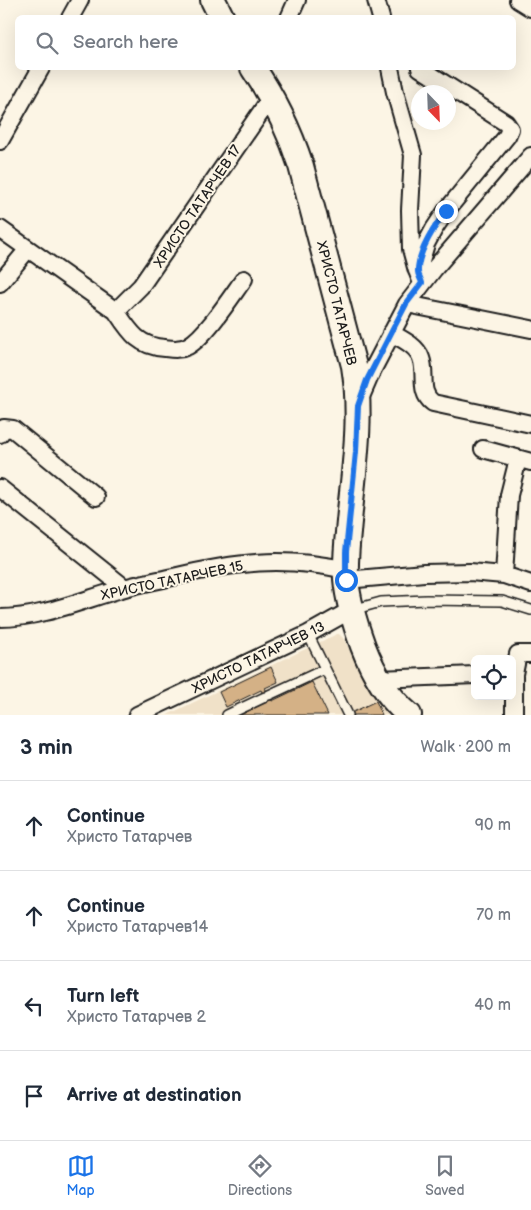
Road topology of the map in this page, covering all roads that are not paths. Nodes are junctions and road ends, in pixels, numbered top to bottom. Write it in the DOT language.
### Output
graph roads {
  1 [pos="80,0"];
  2 [pos="213,0"];
  3 [pos="297,0"];
  4 [pos="376,0"];
  5 [pos="518,0"];
  6 [pos="531,8"];
  7 [pos="72,15"];
  8 [pos="220,15"];
  9 [pos="290,15"];
  10 [pos="380,15"];
  11 [pos="40,70"];
  12 [pos="256,70"];
  13 [pos="390,70"];
  14 [pos="423,70"];
  15 [pos="272,96"];
  16 [pos="0,141"];
  17 [pos="531,156"];
  18 [pos="0,229"];
  19 [pos="28,249"];
  20 [pos="420,278"];
  21 [pos="244,279"];
  22 [pos="0,283"];
  23 [pos="406,304"];
  24 [pos="116,311"];
  25 [pos="531,329"];
  26 [pos="391,333"];
  27 [pos="358,406"];
  28 [pos="531,424"];
  29 [pos="0,434"];
  30 [pos="483,449"];
  31 [pos="524,460"];
  32 [pos="0,488"];
  33 [pos="96,497"];
  34 [pos="346,575"];
  35 [pos="504,575"];
  36 [pos="531,584"];
  37 [pos="124,588"];
  38 [pos="352,610"];
  39 [pos="531,610"];
  40 [pos="0,618"];
  41 [pos="308,634"];
  42 [pos="531,654"];
  43 [pos="516,662"];
  44 [pos="325,669"];
  45 [pos="471,675"];
  46 [pos="379,679"];
  47 [pos="514,700"];
  48 [pos="137,715"];
  49 [pos="226,715"];
  50 [pos="348,715"];
  51 [pos="408,715"];
  52 [pos="514,715"];
  1 -- 7 [label="street"];
  2 -- 8 [label="main road"];
  3 -- 9 [label="street"];
  4 -- 10 [label="street"];
  5 -- 6 [label="street"];
  11 -- 16 [label="street"];
  12 -- 15 [label="main road, ХРИСТО ТАТАРЧЕВ"];
  13 -- 20 [label="street"];
  14 -- 20 [label="street"];
  15 -- 24 [label="street, ХРИСТО ТАТАРЧЕВ 17"];
  15 -- 27 [label="main road, ХРИСТО ТАТАРЧЕВ"];
  17 -- 20 [label="street"];
  18 -- 19 [label="street"];
  19 -- 22 [label="street"];
  19 -- 24 [label="street"];
  20 -- 23 [label="street"];
  21 -- 24 [label="street"];
  23 -- 25 [label="street"];
  23 -- 26 [label="street"];
  26 -- 27 [label="street"];
  26 -- 28 [label="street"];
  27 -- 34 [label="main road, ХРИСТО ТАТАРЧЕВ"];
  29 -- 33 [label="street"];
  30 -- 31 [label="street"];
  31 -- 35 [label="street"];
  32 -- 37 [label="street"];
  34 -- 35 [label="street, ХРИСТО ТАТАРЧЕВ 15"];
  34 -- 37 [label="street, ХРИСТО ТАТАРЧЕВ 15"];
  34 -- 38 [label="main road, ХРИСТО ТАТАРЧЕВ"];
  35 -- 36 [label="street, ХРИСТО ТАТАРЧЕВ 15"];
  37 -- 40 [label="street, ХРИСТО ТАТАРЧЕВ 15"];
  38 -- 39 [label="lane"];
  38 -- 41 [label="street, ХРИСТО ТАТАРЧЕВ 13"];
  38 -- 46 [label="main road, ХРИСТО ТАТАРЧЕВ"];
  41 -- 44 [label="lane"];
  41 -- 48 [label="street, ХРИСТО ТАТАРЧЕВ 13"];
  42 -- 43 [label="street"];
  44 -- 49 [label="lane"];
  44 -- 50 [label="lane"];
  45 -- 46 [label="street"];
  46 -- 51 [label="main road, ХРИСТО ТАТАРЧЕВ"];
  47 -- 52 [label="street"];
}
